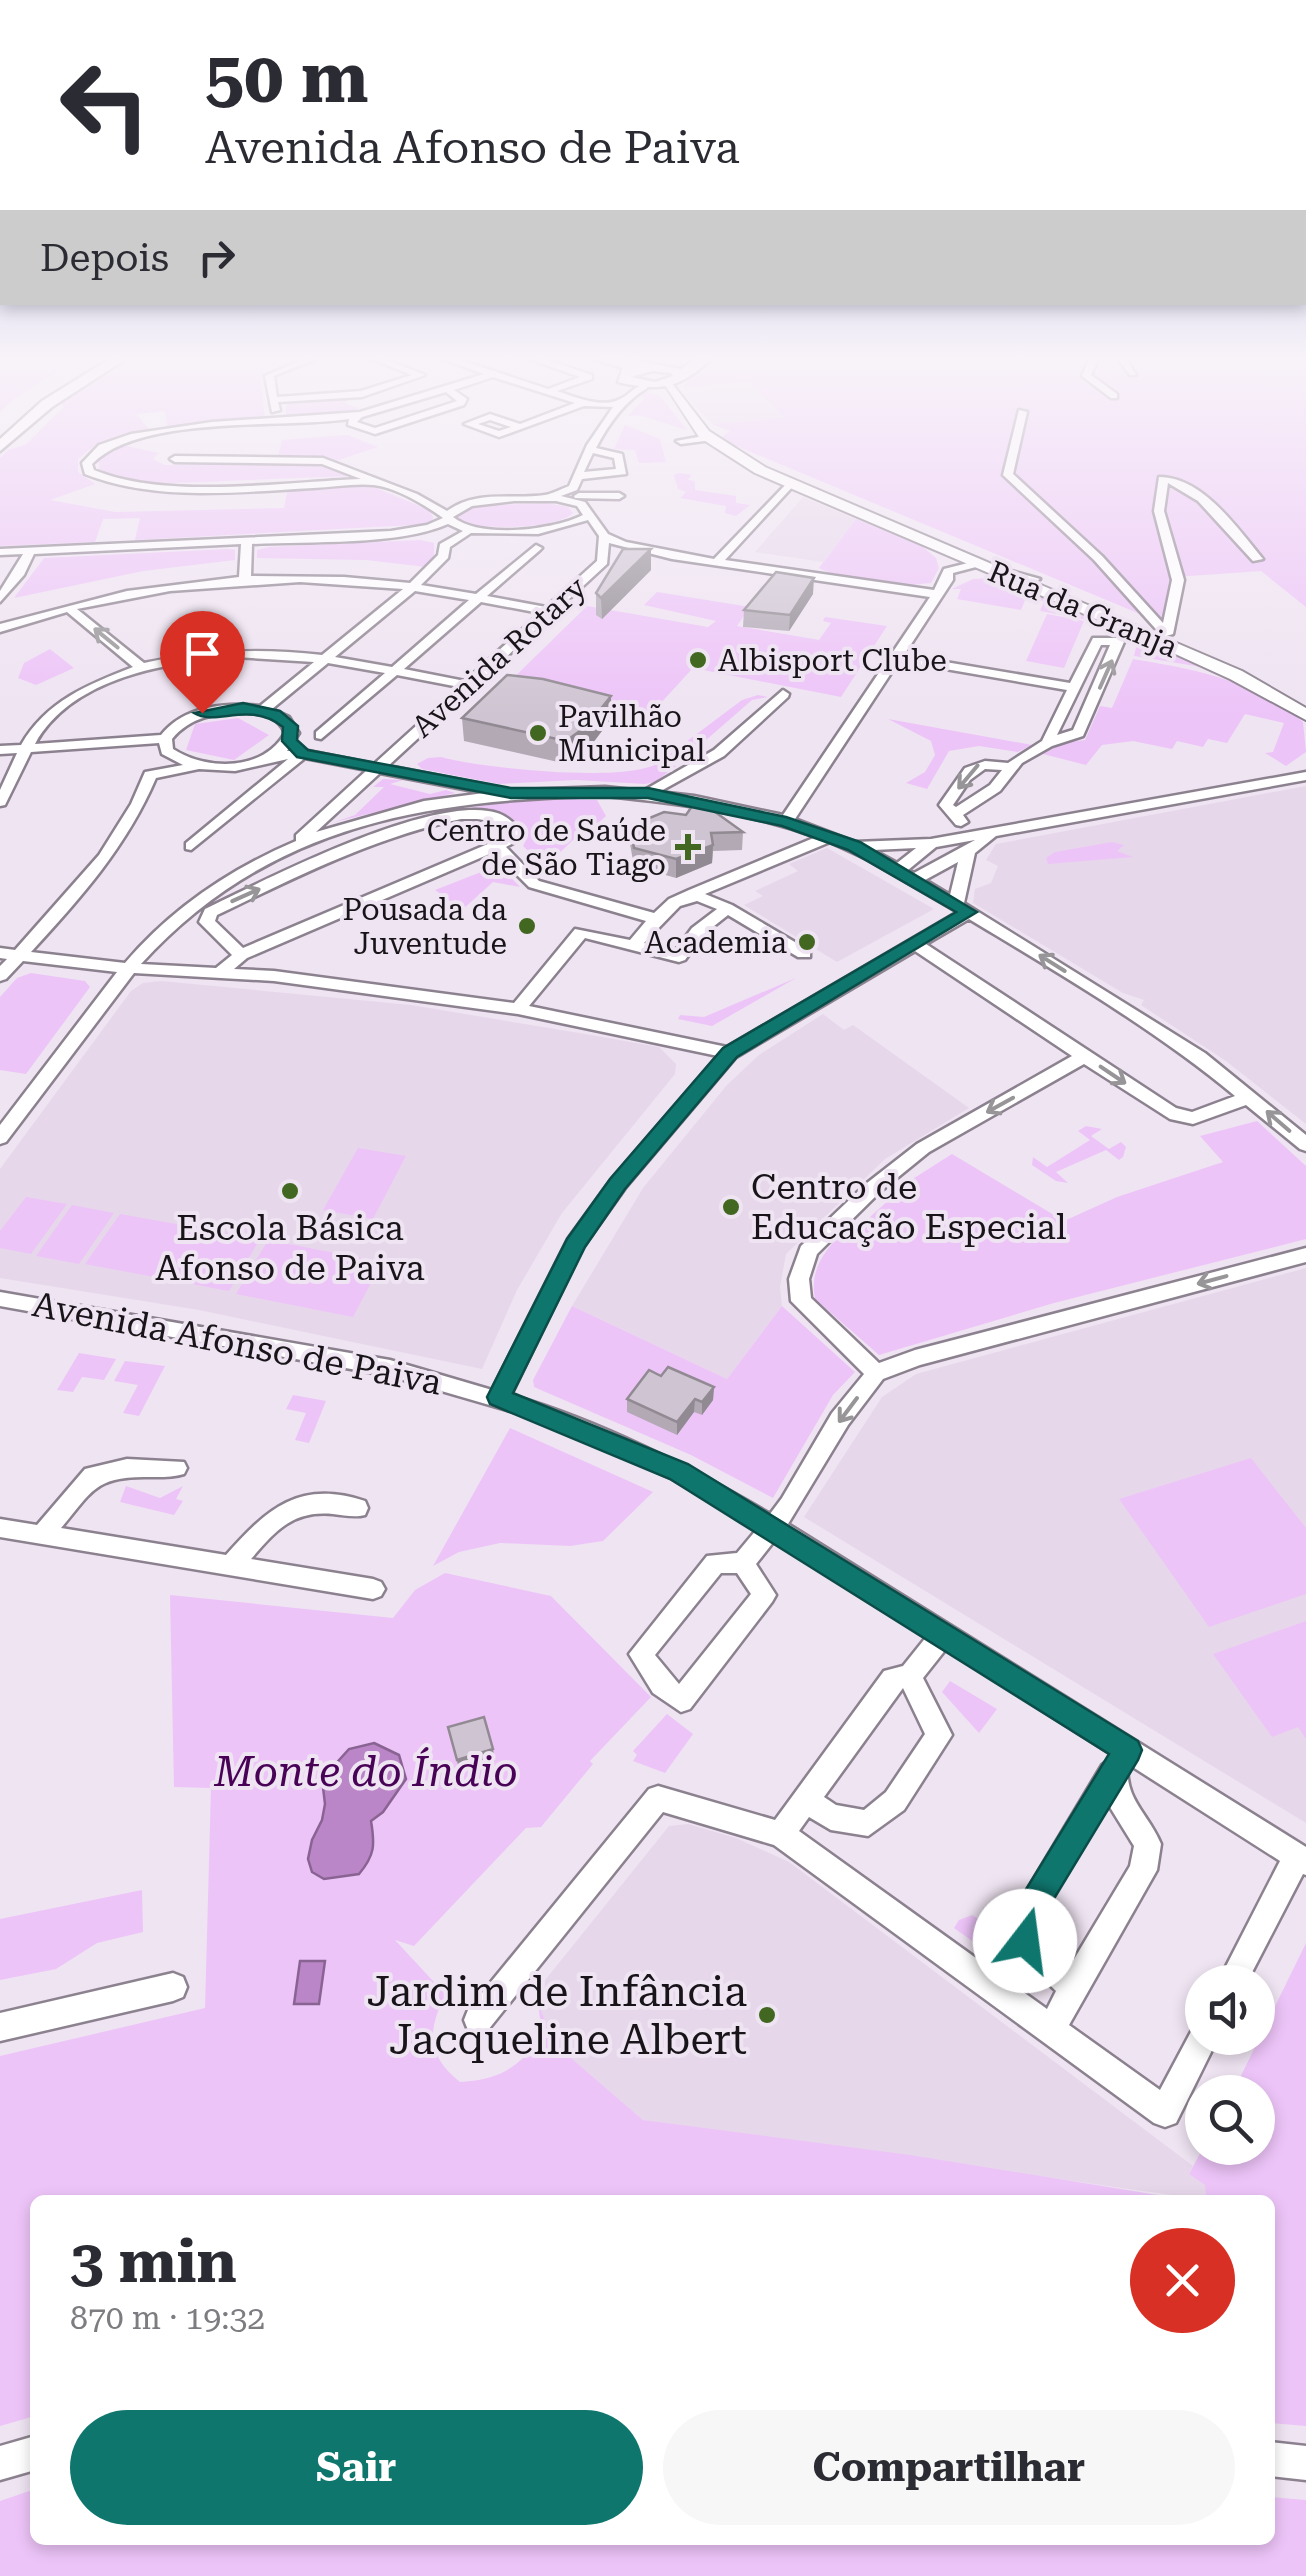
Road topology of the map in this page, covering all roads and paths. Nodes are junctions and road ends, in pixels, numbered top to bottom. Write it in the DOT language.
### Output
graph roads {
  1 [pos="94,475"];
  2 [pos="357,475"];
  3 [pos="581,475"];
  4 [pos="612,475"];
  5 [pos="773,475"];
  6 [pos="1008,475"];
  7 [pos="376,482"];
  8 [pos="796,485"];
  9 [pos="577,487"];
  10 [pos="412,496"];
  11 [pos="620,496"];
  12 [pos="536,499"];
  13 [pos="476,503"];
  14 [pos="587,510"];
  15 [pos="448,518"];
  16 [pos="558,528"];
  17 [pos="481,532"];
  18 [pos="466,533"];
  19 [pos="391,534"];
  20 [pos="423,534"];
  21 [pos="604,536"];
  22 [pos="247,541"];
  23 [pos="444,546"];
  24 [pos="536,548"];
  25 [pos="941,549"];
  26 [pos="30,550"];
  27 [pos="0,552"];
  28 [pos="604,554"];
  29 [pos="672,556"];
  30 [pos="720,559"];
  31 [pos="1257,559"];
  32 [pos="971,564"];
  33 [pos="947,575"];
  34 [pos="245,580"];
  35 [pos="413,587"];
  36 [pos="936,594"];
  37 [pos="477,598"];
  38 [pos="0,599"];
  39 [pos="69,608"];
  40 [pos="547,611"];
  41 [pos="0,626"];
  42 [pos="1168,634"];
  43 [pos="899,652"];
  44 [pos="325,658"];
  45 [pos="142,668"];
  46 [pos="394,671"];
  47 [pos="1076,681"];
  48 [pos="468,684"];
  49 [pos="783,694"];
  50 [pos="1306,704"];
  51 [pos="263,710"];
  52 [pos="1306,716"];
  53 [pos="321,735"];
  54 [pos="290,741"];
  55 [pos="1047,742"];
  56 [pos="165,745"];
  57 [pos="26,748"];
  58 [pos="0,750"];
  59 [pos="302,754"];
  60 [pos="272,756"];
  61 [pos="199,767"];
  62 [pos="1010,767"];
  63 [pos="376,769"];
  64 [pos="150,775"];
  65 [pos="1306,776"];
  66 [pos="511,793"];
  67 [pos="648,793"];
  68 [pos="0,802"];
  69 [pos="955,814"];
  70 [pos="786,822"];
  71 [pos="828,838"];
  72 [pos="298,842"];
  73 [pos="931,843"];
  74 [pos="969,843"];
  75 [pos="191,846"];
  76 [pos="854,846"];
  77 [pos="496,847"];
  78 [pos="898,871"];
  79 [pos="913,880"];
  80 [pos="692,893"];
  81 [pos="607,904"];
  82 [pos="727,908"];
  83 [pos="962,908"];
  84 [pos="658,918"];
  85 [pos="582,932"];
  86 [pos="915,944"];
  87 [pos="634,946"];
  88 [pos="0,953"];
  89 [pos="804,954"];
  90 [pos="241,955"];
  91 [pos="18,956"];
  92 [pos="134,967"];
  93 [pos="221,972"];
  94 [pos="0,976"];
  95 [pos="518,1009"];
  96 [pos="730,1052"];
  97 [pos="1084,1056"];
  98 [pos="1250,1097"];
  99 [pos="0,1138"];
  100 [pos="1306,1145"];
  101 [pos="1306,1255"];
  102 [pos="0,1299"];
  103 [pos="876,1373"];
  104 [pos="499,1397"];
  105 [pos="176,1468"];
  106 [pos="357,1508"];
  107 [pos="774,1527"];
  108 [pos="0,1528"];
  109 [pos="43,1534"];
  110 [pos="743,1562"];
  111 [pos="230,1567"];
  112 [pos="373,1589"];
  113 [pos="943,1634"];
  114 [pos="910,1676"];
  115 [pos="1128,1750"];
  116 [pos="1111,1774"];
  117 [pos="805,1800"];
  118 [pos="781,1834"];
  119 [pos="1302,1859"];
  120 [pos="1242,1965"];
  121 [pos="173,1987"];
  122 [pos="1073,1988"];
  123 [pos="478,2020"];
  124 [pos="0,2027"];
  125 [pos="1051,2030"];
  126 [pos="1194,2055"];
  127 [pos="30,2454"];
  128 [pos="1275,2460"];
  129 [pos="1306,2462"];
  130 [pos="0,2463"];
  1 -- 7 [label="street"];
  2 -- 7 [label="street"];
  3 -- 9 [label="street"];
  4 -- 9 [label="street"];
  5 -- 8 [label="main road, Rua da Granja"];
  6 -- 42 [label="street"];
  7 -- 10 [label="street"];
  8 -- 25 [label="main road, Rua da Granja"];
  8 -- 30 [label="street"];
  8 -- 32 [label="main road, Rua da Granja"];
  9 -- 11 [label="street"];
  9 -- 12 [label="street"];
  9 -- 14 [label="street"];
  10 -- 13 [label="street"];
  10 -- 15 [label="street"];
  12 -- 13 [label="street"];
  12 -- 14 [label="street"];
  13 -- 15 [label="street"];
  14 -- 16 [label="street"];
  14 -- 21 [label="street"];
  15 -- 17 [label="street"];
  15 -- 19 [label="street"];
  16 -- 17 [label="street"];
  16 -- 28 [label="street"];
  17 -- 18 [label="street"];
  18 -- 20 [label="street"];
  18 -- 23 [label="street"];
  19 -- 20 [label="street"];
  19 -- 22 [label="street"];
  20 -- 23 [label="street"];
  21 -- 28 [label="street"];
  21 -- 29 [label="street"];
  21 -- 30 [label="street"];
  22 -- 26 [label="street"];
  22 -- 34 [label="street"];
  23 -- 35 [label="street"];
  24 -- 37 [label="street"];
  25 -- 32 [label="main road, Rua da Granja"];
  25 -- 33 [label="street"];
  26 -- 27 [label="street"];
  26 -- 38 [label="street"];
  28 -- 29 [label="street"];
  28 -- 40 [label="street, Avenida Rotary"];
  29 -- 30 [label="street"];
  30 -- 36 [label="street"];
  31 -- 42 [label="street"];
  32 -- 33 [label="street"];
  32 -- 42 [label="main road, Rua da Granja"];
  32 -- 52 [label="main road, Rua da Granja"];
  33 -- 36 [label="street"];
  34 -- 35 [label="street"];
  34 -- 39 [label="street"];
  35 -- 37 [label="street"];
  35 -- 44 [label="street"];
  36 -- 43 [label="street"];
  37 -- 40 [label="street"];
  37 -- 46 [label="street"];
  39 -- 41 [label="street"];
  45 -- 39 [label="street, one-way"];
  40 -- 48 [label="street, Avenida Rotary"];
  42 -- 50 [label="main road, Rua da Granja"];
  43 -- 47 [label="street"];
  43 -- 70 [label="street"];
  44 -- 45 [label="street"];
  44 -- 46 [label="street"];
  44 -- 51 [label="street"];
  45 -- 57 [label="street"];
  46 -- 48 [label="street"];
  46 -- 53 [label="street"];
  47 -- 55 [label="street"];
  55 -- 47 [label="street, one-way"];
  48 -- 63 [label="street, Avenida Rotary"];
  49 -- 67 [label="street"];
  51 -- 54 [label="street"];
  51 -- 56 [label="street"];
  54 -- 59 [label="street"];
  54 -- 60 [label="street"];
  55 -- 62 [label="street"];
  56 -- 57 [label="street"];
  56 -- 61 [label="street"];
  56 -- 64 [label="street"];
  57 -- 58 [label="street"];
  57 -- 68 [label="street"];
  59 -- 60 [label="street"];
  59 -- 63 [label="street"];
  59 -- 75 [label="street"];
  60 -- 61 [label="street"];
  61 -- 64 [label="street"];
  62 -- 69 [label="street"];
  62 -- 69 [label="street, one-way"];
  63 -- 66 [label="street"];
  63 -- 72 [label="street, Avenida Rotary"];
  64 -- 91 [label="street"];
  65 -- 74 [label="street"];
  66 -- 67 [label="street"];
  66 -- 72 [label="street"];
  67 -- 70 [label="street"];
  69 -- 74 [label="street"];
  70 -- 71 [label="street"];
  71 -- 76 [label="street"];
  71 -- 80 [label="street"];
  72 -- 92 [label="street"];
  73 -- 74 [label="street"];
  73 -- 76 [label="street"];
  73 -- 78 [label="street"];
  74 -- 79 [label="street"];
  74 -- 83 [label="street"];
  76 -- 78 [label="street"];
  77 -- 81 [label="street"];
  77 -- 90 [label="street"];
  90 -- 77 [label="street, one-way"];
  78 -- 79 [label="street"];
  79 -- 83 [label="street"];
  80 -- 82 [label="street"];
  80 -- 84 [label="street"];
  81 -- 84 [label="street"];
  81 -- 85 [label="street"];
  82 -- 87 [label="street"];
  82 -- 89 [label="street"];
  83 -- 86 [label="street"];
  98 -- 83 [label="street, one-way"];
  84 -- 87 [label="street"];
  85 -- 87 [label="street"];
  85 -- 95 [label="street"];
  86 -- 96 [label="street"];
  86 -- 97 [label="street"];
  88 -- 91 [label="street"];
  90 -- 93 [label="street"];
  91 -- 92 [label="street"];
  91 -- 94 [label="street"];
  92 -- 93 [label="street"];
  92 -- 99 [label="street"];
  93 -- 95 [label="street"];
  95 -- 96 [label="street"];
  96 -- 104 [label="street"];
  97 -- 98 [label="street, one-way"];
  97 -- 103 [label="street, one-way"];
  100 -- 98 [label="street, one-way"];
  101 -- 103 [label="street, one-way"];
  102 -- 104 [label="street, Avenida Afonso de Paiva"];
  103 -- 107 [label="street, one-way"];
  104 -- 107 [label="street, Avenida Afonso de Paiva"];
  105 -- 109 [label="street"];
  106 -- 111 [label="street"];
  107 -- 110 [label="street"];
  107 -- 113 [label="street, Avenida Afonso de Paiva"];
  108 -- 109 [label="street"];
  109 -- 111 [label="street"];
  110 -- 110 [label="street"];
  111 -- 112 [label="street"];
  113 -- 114 [label="street"];
  113 -- 115 [label="street, Avenida Afonso de Paiva"];
  114 -- 117 [label="street"];
  114 -- 117 [label="street"];
  115 -- 116 [label="street"];
  115 -- 119 [label="street, Avenida Afonso de Paiva"];
  116 -- 122 [label="street"];
  116 -- 122 [label="street"];
  117 -- 118 [label="street"];
  118 -- 123 [label="street"];
  118 -- 125 [label="street"];
  119 -- 120 [label="street"];
  121 -- 124 [label="street"];
  122 -- 125 [label="street"];
  125 -- 126 [label="street"];
  127 -- 130 [label="street"];
  128 -- 129 [label="street"];
}
